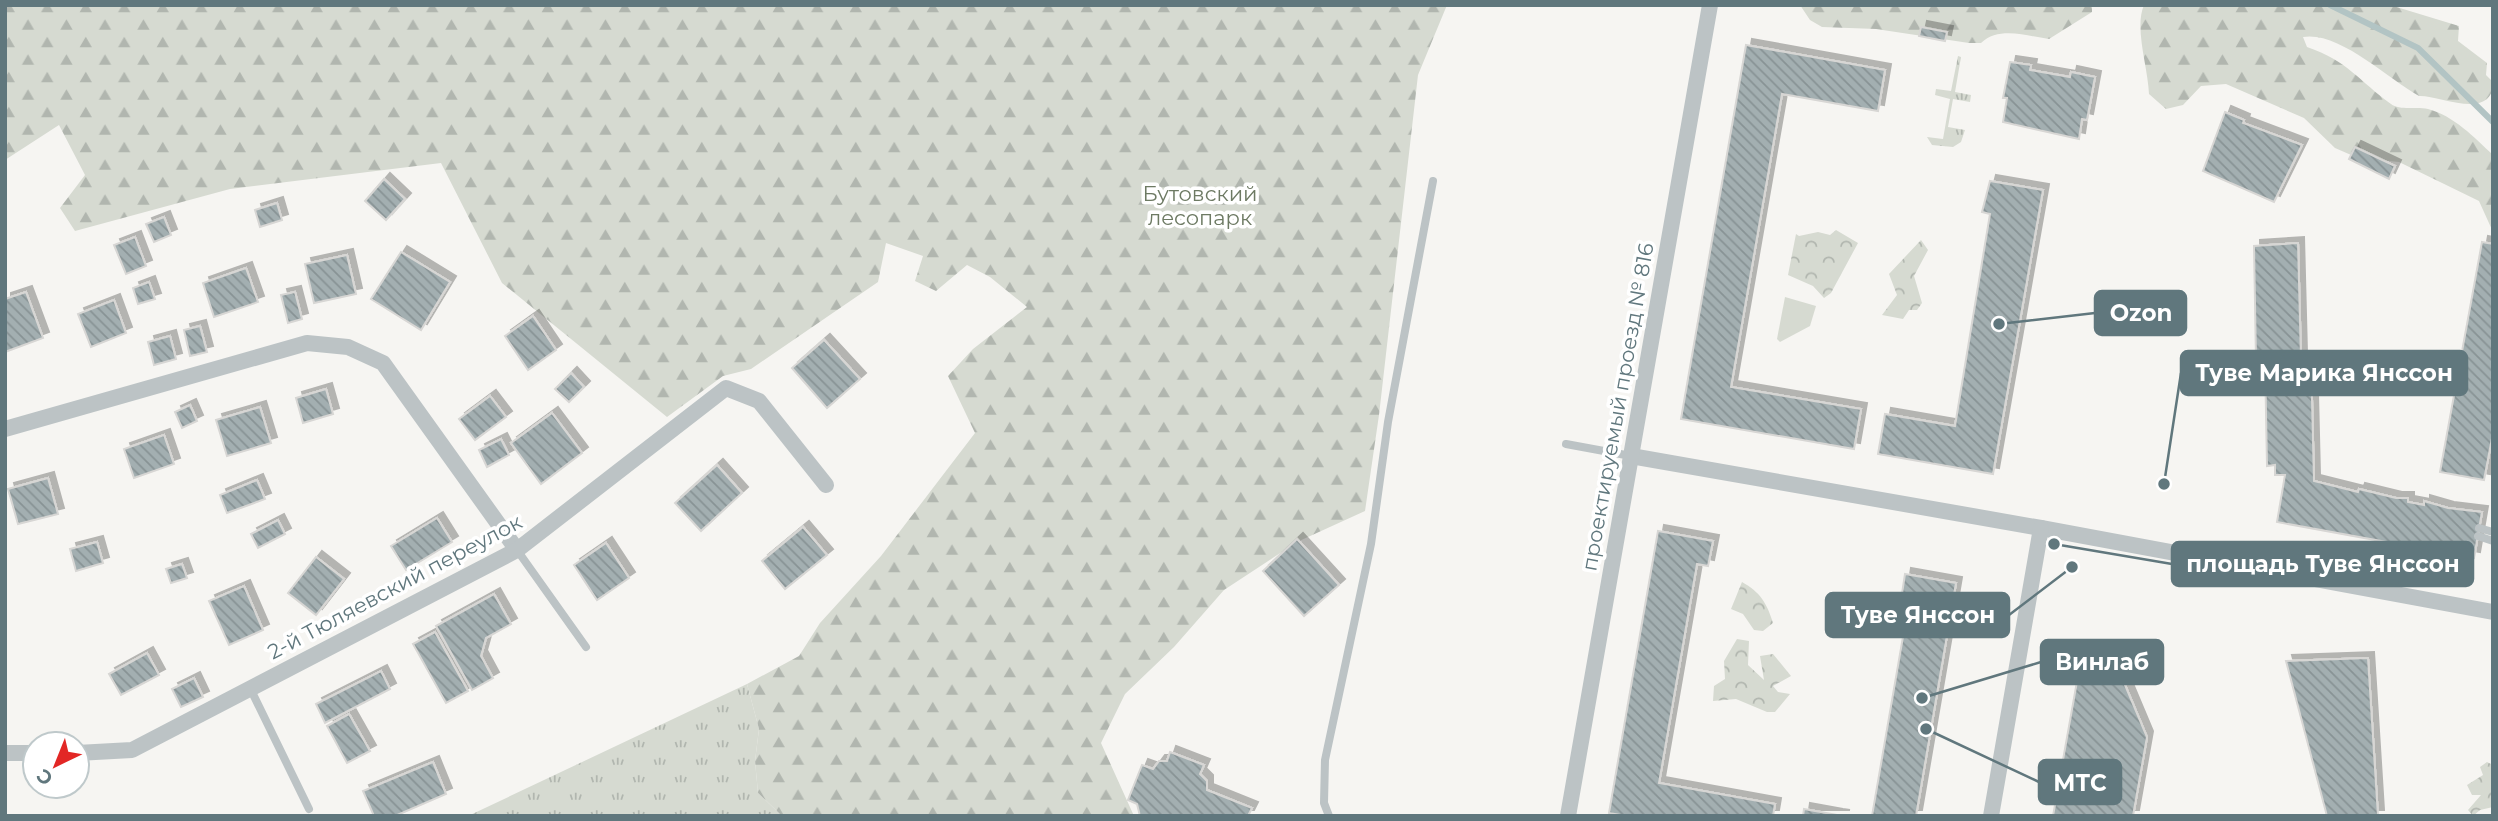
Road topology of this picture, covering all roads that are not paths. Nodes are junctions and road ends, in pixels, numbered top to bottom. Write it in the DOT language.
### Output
graph roads {
  1 [pos="1710,5"];
  2 [pos="1433,181"];
  3 [pos="5,429"];
  4 [pos="1566,444"];
  5 [pos="1631,456"];
  6 [pos="827,485"];
  7 [pos="2041,528"];
  8 [pos="2493,532"];
  9 [pos="2493,541"];
  10 [pos="517,550"];
  11 [pos="2493,612"];
  12 [pos="586,647"];
  13 [pos="250,688"];
  14 [pos="91,752"];
  15 [pos="309,809"];
  16 [pos="1329,816"];
  17 [pos="1568,816"];
  18 [pos="1991,816"];
  1 -- 5 [label="street, проектируемый проезд № 816"];
  2 -- 16 [label="lane"];
  3 -- 10 [label="street"];
  4 -- 5 [label="lane"];
  5 -- 7 [label="street"];
  5 -- 17 [label="street, проектируемый проезд № 816"];
  6 -- 10 [label="street, 2-й Тюляевский переулок"];
  7 -- 11 [label="street"];
  7 -- 18 [label="street"];
  8 -- 9 [label="lane"];
  10 -- 12 [label="lane"];
  10 -- 13 [label="street, 2-й Тюляевский переулок"];
  13 -- 14 [label="street, 2-й Тюляевский переулок"];
  13 -- 15 [label="lane"];
}
